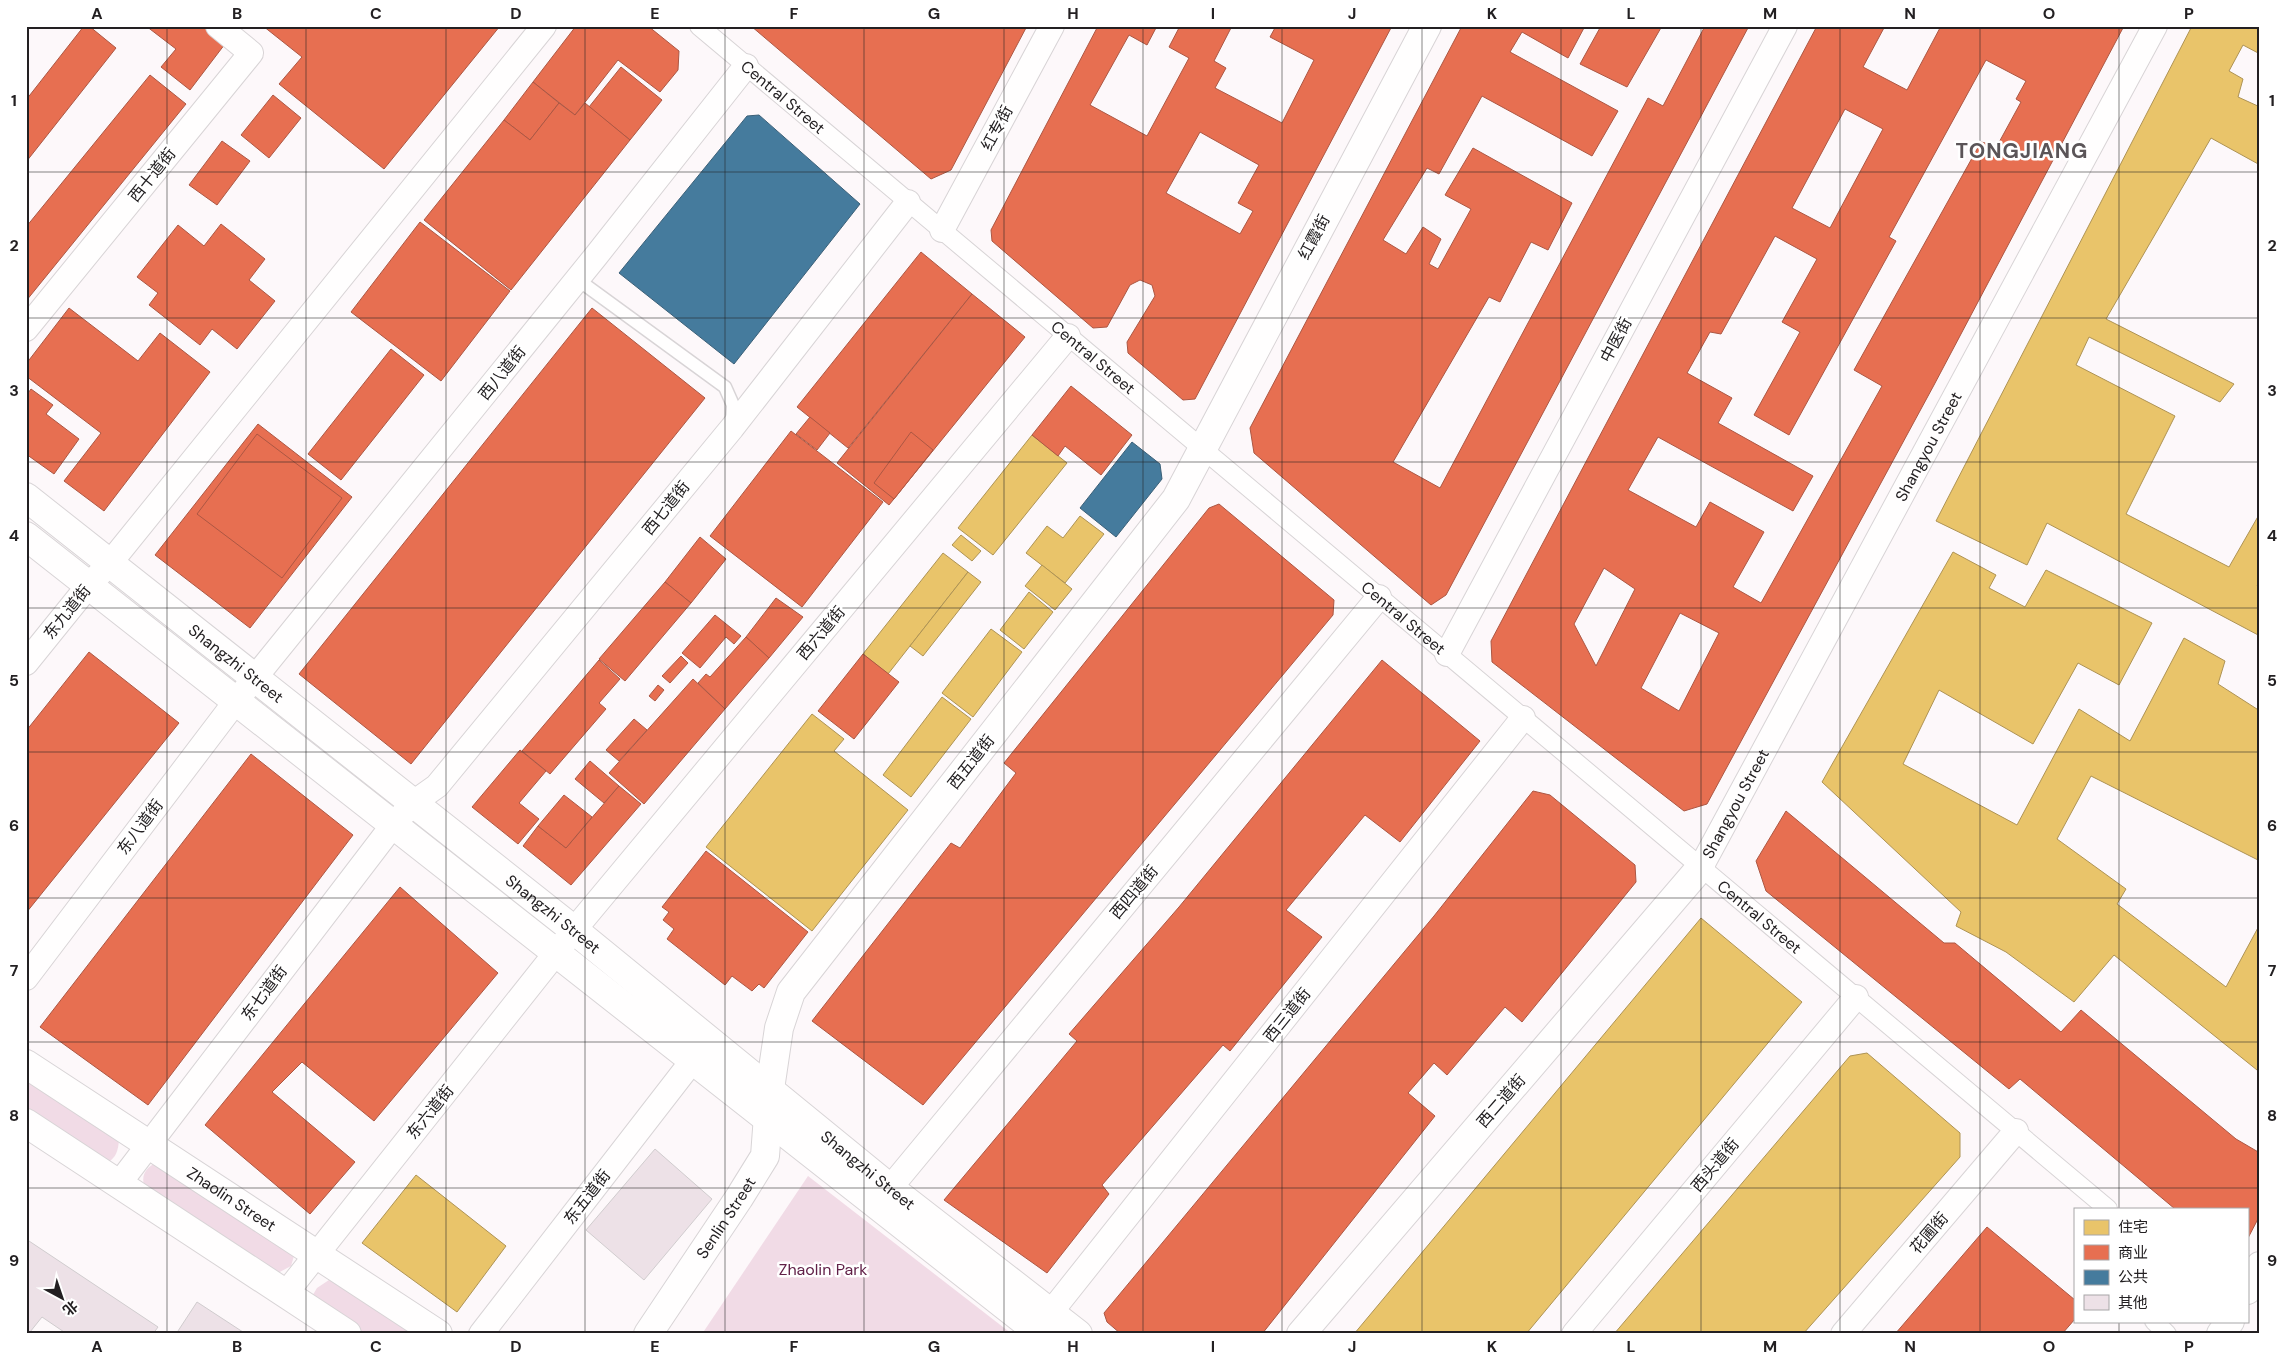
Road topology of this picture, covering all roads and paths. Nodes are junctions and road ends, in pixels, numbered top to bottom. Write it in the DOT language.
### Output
graph roads {
  1 [pos="218,26"];
  2 [pos="544,26"];
  3 [pos="699,26"];
  4 [pos="1052,26"];
  5 [pos="1427,26"];
  6 [pos="1785,26"];
  7 [pos="2155,26"];
  8 [pos="746,66"];
  9 [pos="908,202"];
  10 [pos="942,230"];
  11 [pos="577,279"];
  12 [pos="26,330"];
  13 [pos="1068,336"];
  14 [pos="732,428"];
  15 [pos="1202,448"];
  16 [pos="26,497"];
  17 [pos="26,536"];
  18 [pos="110,563"];
  19 [pos="89,585"];
  20 [pos="1378,596"];
  21 [pos="1447,654"];
  22 [pos="26,663"];
  23 [pos="256,678"];
  24 [pos="236,701"];
  25 [pos="1523,718"];
  26 [pos="413,803"];
  27 [pos="393,825"];
  28 [pos="1701,867"];
  29 [pos="574,930"];
  30 [pos="557,954"];
  31 [pos="26,978"];
  32 [pos="1856,997"];
  33 [pos="693,1060"];
  34 [pos="26,1064"];
  35 [pos="770,1089"];
  36 [pos="768,1119"];
  37 [pos="26,1123"];
  38 [pos="2016,1131"];
  39 [pos="150,1143"];
  40 [pos="118,1185"];
  41 [pos="890,1188"];
  42 [pos="2095,1203"];
  43 [pos="317,1253"];
  44 [pos="2260,1266"];
  45 [pos="2248,1288"];
  46 [pos="286,1293"];
  47 [pos="2155,1322"];
  48 [pos="2229,1322"];
  49 [pos="1046,1323"];
  50 [pos="347,1334"];
  51 [pos="438,1334"];
  52 [pos="482,1334"];
  53 [pos="648,1334"];
  54 [pos="1078,1334"];
  55 [pos="1301,1334"];
  56 [pos="1574,1334"];
  57 [pos="1843,1334"];
  58 [pos="2167,1334"];
  59 [pos="2220,1334"];
  1 -- 12 [label="street, 西十道街"];
  2 -- 18 [label="street, 东九道街"];
  3 -- 8 [label="street, Central Street"];
  4 -- 10 [label="street, 红专街"];
  5 -- 15 [label="main road, 红霞街"];
  6 -- 21 [label="street, 中医街"];
  7 -- 28 [label="street, Shangyou Street"];
  8 -- 9 [label="street, Central Street"];
  8 -- 11 [label="street, 西八道街"];
  9 -- 10 [label="street, Central Street"];
  9 -- 14 [label="street, 西七道街"];
  10 -- 13 [label="street, Central Street"];
  11 -- 14 [label="lane"];
  11 -- 23 [label="street, 西八道街"];
  13 -- 15 [label="street, Central Street"];
  13 -- 29 [label="street, 西六道街"];
  14 -- 26 [label="street, 西七道街"];
  15 -- 20 [label="street, Central Street"];
  15 -- 35 [label="main road, 西五道街"];
  16 -- 18 [label="main road, Shangzhi Street"];
  17 -- 19 [label="main road, Shangzhi Street"];
  18 -- 19 [label="street, 东九道街"];
  18 -- 23 [label="main road, Shangzhi Street"];
  19 -- 22 [label="street, 东九道街"];
  19 -- 24 [label="main road, Shangzhi Street"];
  20 -- 21 [label="street, Central Street"];
  20 -- 41 [label="street, 西四道街"];
  21 -- 25 [label="street, Central Street"];
  23 -- 24 [label="street, 东八道街"];
  23 -- 26 [label="main road, Shangzhi Street"];
  24 -- 27 [label="main road, Shangzhi Street"];
  24 -- 31 [label="street, 东八道街"];
  25 -- 28 [label="street, Central Street"];
  25 -- 49 [label="street, 西三道街"];
  26 -- 27 [label="street, 东七道街"];
  26 -- 29 [label="main road, Shangzhi Street"];
  27 -- 30 [label="main road, Shangzhi Street"];
  27 -- 39 [label="street, 东七道街"];
  28 -- 32 [label="street, Central Street"];
  28 -- 55 [label="main road, 西二道街"];
  29 -- 30 [label="street, 东六道街"];
  29 -- 35 [label="main road, Shangzhi Street"];
  30 -- 33 [label="main road, Shangzhi Street"];
  30 -- 43 [label="street, 东六道街"];
  32 -- 38 [label="street, Central Street"];
  32 -- 56 [label="street, 西头道街"];
  33 -- 36 [label="main road, Shangzhi Street"];
  33 -- 52 [label="street, 东五道街"];
  34 -- 39 [label="main road, Zhaolin Street"];
  35 -- 36 [label="main road, Senlin Street"];
  35 -- 41 [label="main road, Shangzhi Street"];
  36 -- 49 [label="main road, Shangzhi Street"];
  36 -- 53 [label="main road, Senlin Street"];
  37 -- 40 [label="main road"];
  38 -- 42 [label="street, Central Street"];
  38 -- 57 [label="street, 花圃街"];
  39 -- 40 [label="street, 东七道街"];
  39 -- 43 [label="main road, Zhaolin Street"];
  40 -- 46 [label="main road"];
  41 -- 49 [label="main road, Shangzhi Street"];
  43 -- 46 [label="street, 东六道街"];
  43 -- 51 [label="main road, Zhaolin Street"];
  44 -- 45 [label="main road"];
  46 -- 50 [label="main road"];
  47 -- 58 [label="street"];
  48 -- 59 [label="main road"];
  49 -- 54 [label="main road, Shangzhi Street"];
}
